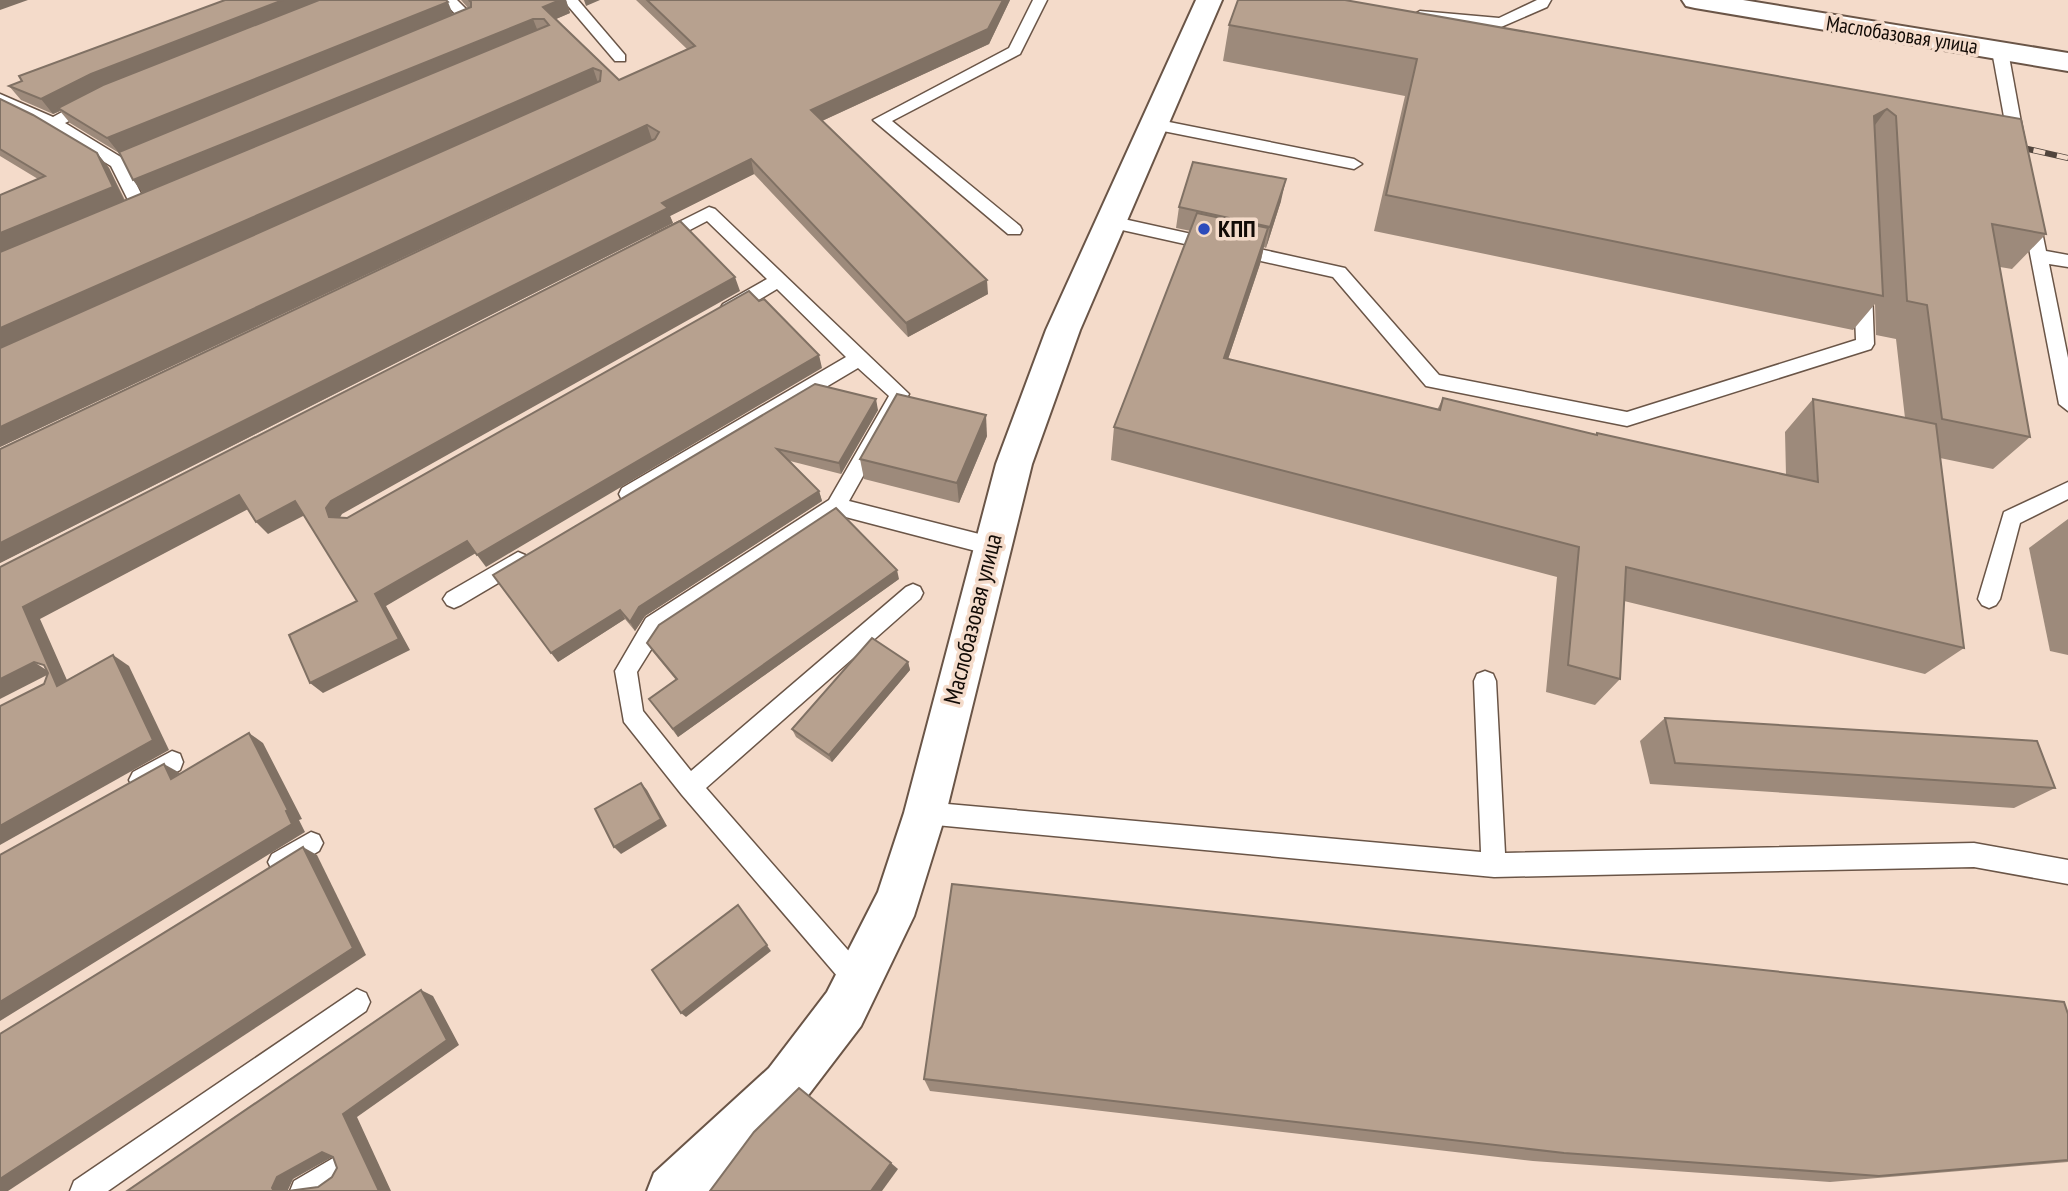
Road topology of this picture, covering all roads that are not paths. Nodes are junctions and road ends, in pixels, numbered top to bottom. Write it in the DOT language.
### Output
graph roads {
  1 [pos="449,0"];
  2 [pos="570,0"];
  3 [pos="1041,0"];
  4 [pos="1209,0"];
  5 [pos="1544,0"];
  6 [pos="1695,0"];
  7 [pos="1408,14"];
  8 [pos="444,30"];
  9 [pos="2000,51"];
  10 [pos="620,58"];
  11 [pos="2068,62"];
  12 [pos="108,94"];
  13 [pos="0,99"];
  14 [pos="53,123"];
  15 [pos="1154,124"];
  16 [pos="2020,160"];
  17 [pos="1354,164"];
  18 [pos="2028,201"];
  19 [pos="139,206"];
  20 [pos="1110,222"];
  21 [pos="1014,230"];
  22 [pos="647,245"];
  23 [pos="2039,256"];
  24 [pos="2068,261"];
  25 [pos="1863,275"];
  26 [pos="779,280"];
  27 [pos="707,321"];
  28 [pos="859,358"];
  29 [pos="2068,404"];
  30 [pos="2068,490"];
  31 [pos="836,506"];
  32 [pos="609,507"];
  33 [pos="991,545"];
  34 [pos="538,549"];
  35 [pos="913,593"];
  36 [pos="454,599"];
  37 [pos="1989,599"];
  38 [pos="1485,681"];
  39 [pos="172,762"];
  40 [pos="690,786"];
  41 [pos="126,788"];
  42 [pos="925,813"];
  43 [pos="311,843"];
  44 [pos="1494,865"];
  45 [pos="265,872"];
  46 [pos="2068,872"];
  47 [pos="859,982"];
  48 [pos="357,1002"];
  49 [pos="335,1171"];
  50 [pos="84,1191"];
  51 [pos="304,1191"];
  52 [pos="672,1191"];
  1 -- 8 [label="lane"];
  2 -- 10 [label="lane"];
  3 -- 21 [label="lane"];
  4 -- 15 [label="street, Маслобазовая улица"];
  5 -- 7 [label="lane"];
  6 -- 9 [label="street, Маслобазовая улица"];
  9 -- 11 [label="street, Маслобазовая улица"];
  9 -- 16 [label="lane"];
  12 -- 14 [label="lane"];
  13 -- 14 [label="lane"];
  14 -- 19 [label="lane"];
  15 -- 17 [label="lane"];
  15 -- 20 [label="street, Маслобазовая улица"];
  18 -- 23 [label="lane"];
  20 -- 25 [label="lane"];
  20 -- 33 [label="street, Маслобазовая улица"];
  22 -- 26 [label="lane"];
  23 -- 24 [label="lane"];
  23 -- 29 [label="lane"];
  26 -- 27 [label="lane"];
  26 -- 28 [label="lane"];
  28 -- 31 [label="lane"];
  28 -- 32 [label="lane"];
  30 -- 37 [label="lane"];
  31 -- 33 [label="lane"];
  31 -- 40 [label="lane"];
  33 -- 42 [label="street, Маслобазовая улица"];
  34 -- 36 [label="lane"];
  35 -- 40 [label="lane"];
  38 -- 44 [label="lane"];
  39 -- 41 [label="lane"];
  40 -- 47 [label="lane"];
  42 -- 44 [label="lane"];
  42 -- 47 [label="street, Маслобазовая улица"];
  43 -- 45 [label="lane"];
  44 -- 46 [label="lane"];
  47 -- 52 [label="street, Маслобазовая улица"];
  48 -- 50 [label="lane"];
  49 -- 51 [label="lane"];
}
